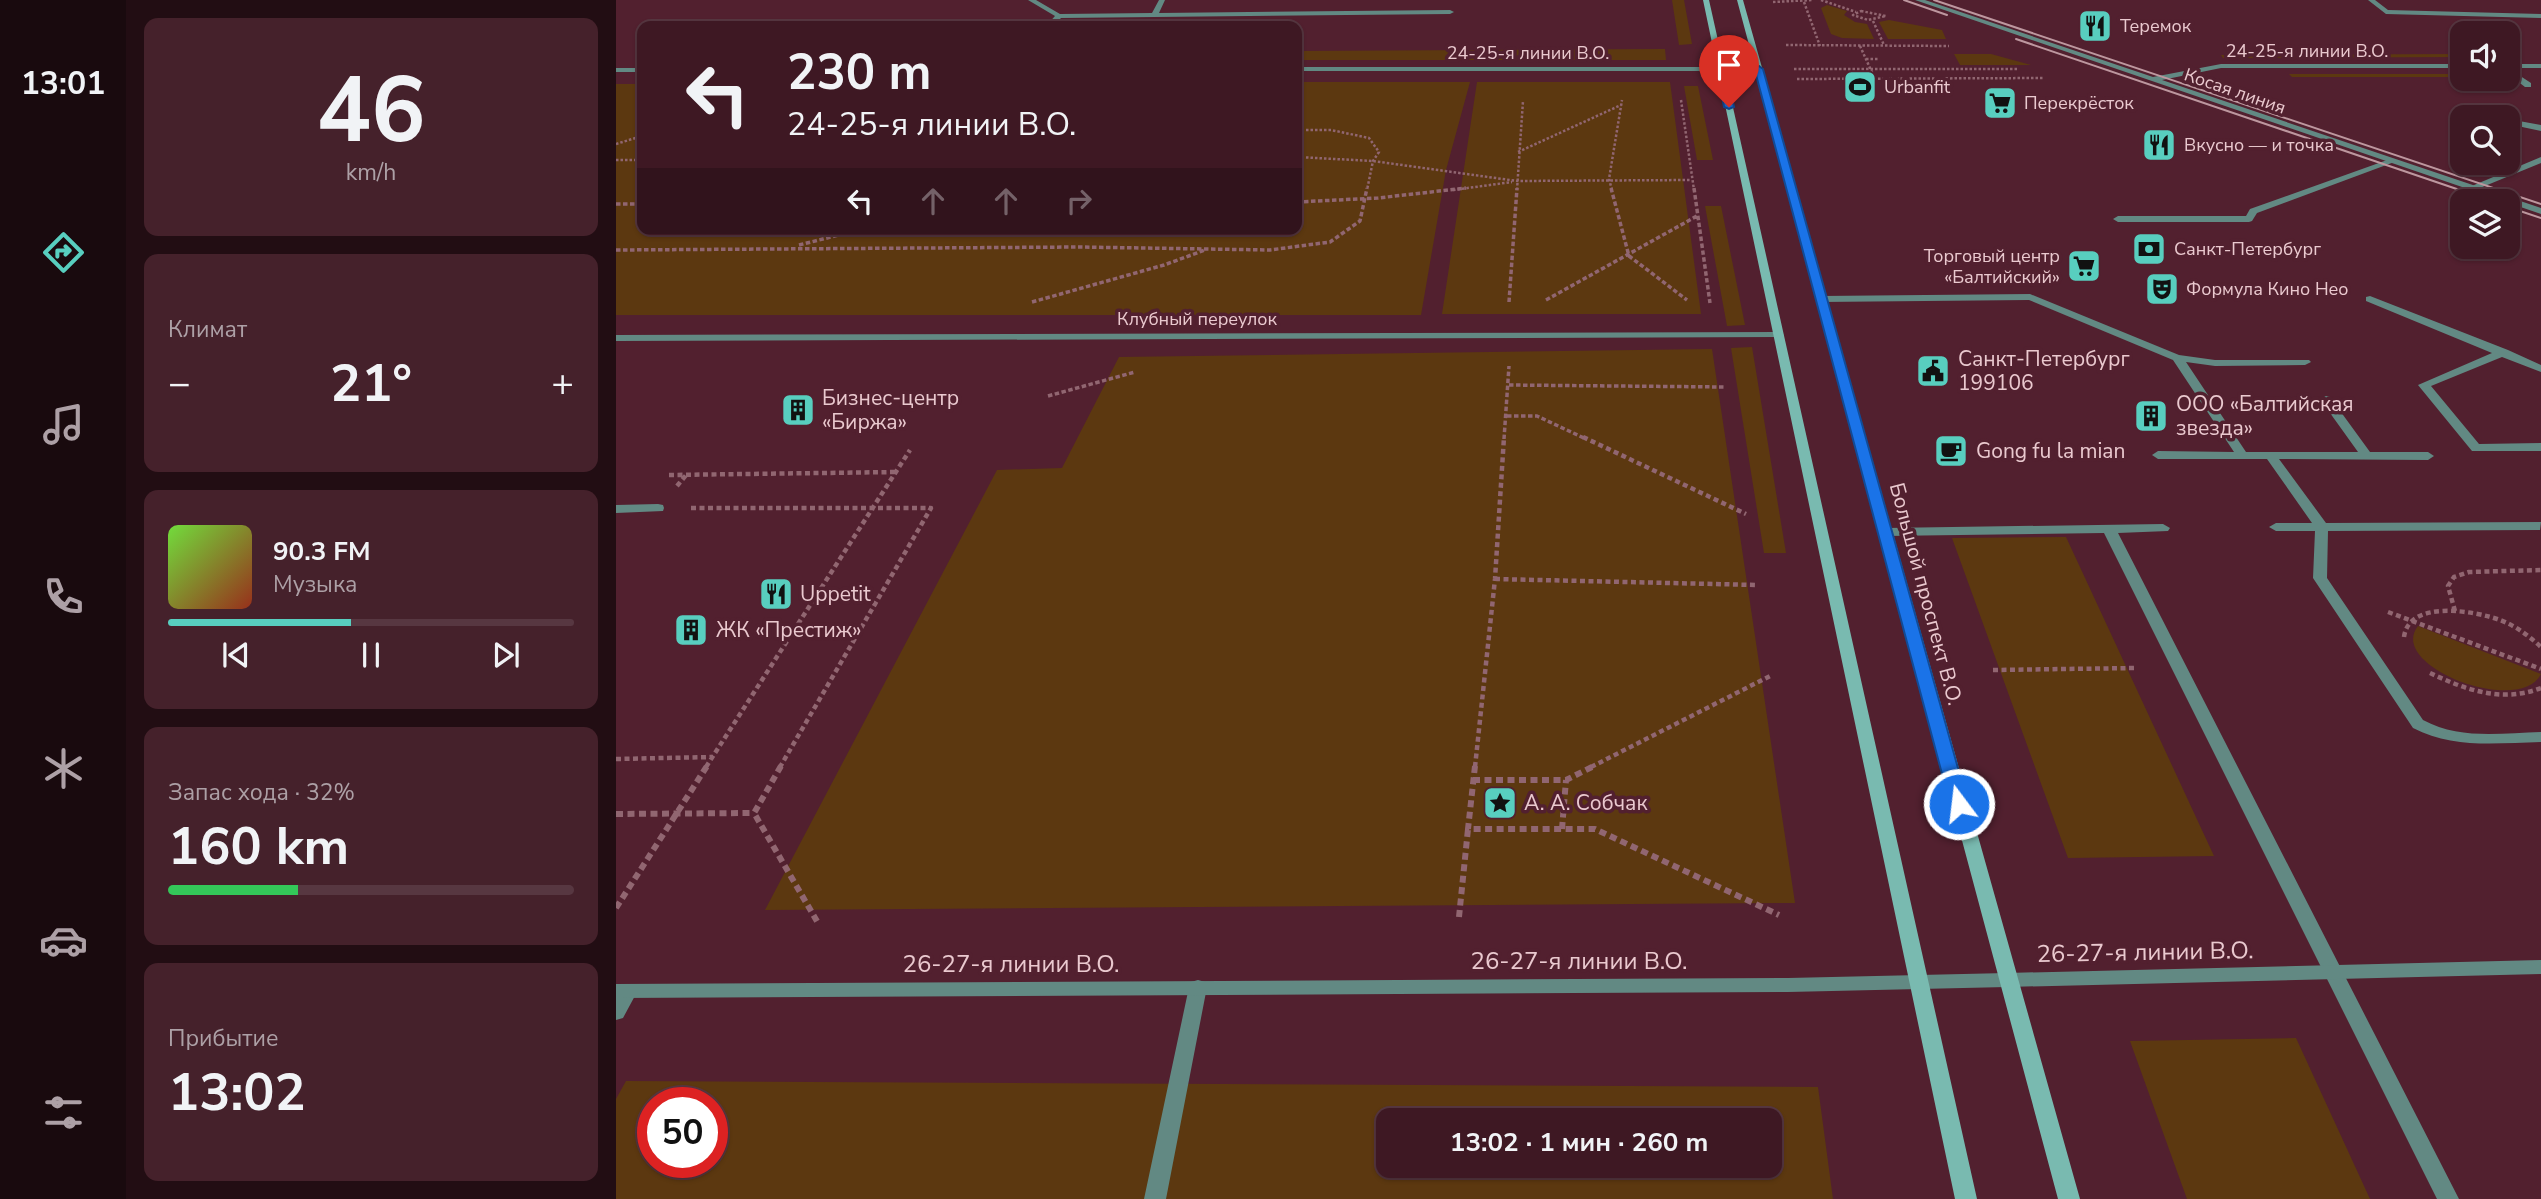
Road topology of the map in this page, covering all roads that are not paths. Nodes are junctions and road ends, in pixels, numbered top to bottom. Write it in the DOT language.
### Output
graph roads {
  1 [pos="1031,0"];
  2 [pos="1162,0"];
  3 [pos="1706,0"];
  4 [pos="1740,0"];
  5 [pos="1918,0"];
  6 [pos="2371,0"];
  7 [pos="1450,12"];
  8 [pos="1154,15"];
  9 [pos="1059,16"];
  10 [pos="2541,16"];
  11 [pos="1054,21"];
  12 [pos="2450,66"];
  13 [pos="2541,66"];
  14 [pos="2520,67"];
  15 [pos="1302,69"];
  16 [pos="1721,69"];
  17 [pos="1759,69"];
  18 [pos="616,70"];
  19 [pos="637,70"];
  20 [pos="2520,78"];
  21 [pos="2154,79"];
  22 [pos="2528,85"];
  23 [pos="2520,124"];
  24 [pos="2541,128"];
  25 [pos="2541,160"];
  26 [pos="2393,161"];
  27 [pos="2472,188"];
  28 [pos="2541,211"];
  29 [pos="2118,219"];
  30 [pos="1821,299"];
  31 [pos="2370,299"];
  32 [pos="1779,335"];
  33 [pos="616,338"];
  34 [pos="2504,352"];
  35 [pos="2177,358"];
  36 [pos="2305,362"];
  37 [pos="2541,369"];
  38 [pos="2326,399"];
  39 [pos="2541,447"];
  40 [pos="2158,455"];
  41 [pos="2242,455"];
  42 [pos="2270,456"];
  43 [pos="2367,456"];
  44 [pos="2428,456"];
  45 [pos="659,508"];
  46 [pos="616,509"];
  47 [pos="2541,526"];
  48 [pos="2276,527"];
  49 [pos="2322,527"];
  50 [pos="2163,528"];
  51 [pos="2109,529"];
  52 [pos="1885,532"];
  53 [pos="2541,737"];
  54 [pos="2541,967"];
  55 [pos="2332,972"];
  56 [pos="2007,980"];
  57 [pos="1919,981"];
  58 [pos="1198,987"];
  59 [pos="622,992"];
  60 [pos="616,1013"];
  61 [pos="1155,1199"];
  62 [pos="1966,1199"];
  63 [pos="2069,1199"];
  64 [pos="2448,1199"];
  1 -- 9 [label="street"];
  2 -- 8 [label="street"];
  3 -- 16 [label="main road"];
  4 -- 17 [label="main road, Большой проспект В.О."];
  5 -- 21 [label="street, Косая линия"];
  6 -- 10 [label="street"];
  7 -- 8 [label="street"];
  8 -- 9 [label="street"];
  9 -- 11 [label="street"];
  12 -- 21 [label="street, 24-25-я линии В.О."];
  13 -- 14 [label="street"];
  15 -- 16 [label="street, 24-25-я линии В.О."];
  16 -- 17 [label="street, 24-25-я линии В.О."];
  16 -- 32 [label="main road"];
  17 -- 30 [label="main road, Большой проспект В.О."];
  18 -- 19 [label="street"];
  20 -- 22 [label="street"];
  21 -- 26 [label="street, Косая линия"];
  23 -- 24 [label="street"];
  25 -- 27 [label="street"];
  26 -- 27 [label="street, Косая линия"];
  26 -- 29 [label="street"];
  27 -- 28 [label="street, Косая линия"];
  30 -- 35 [label="street"];
  30 -- 52 [label="main road, Большой проспект В.О."];
  31 -- 34 [label="street"];
  32 -- 33 [label="street, Клубный переулок"];
  32 -- 57 [label="main road"];
  34 -- 37 [label="street"];
  34 -- 39 [label="street"];
  35 -- 36 [label="street"];
  35 -- 41 [label="street"];
  38 -- 43 [label="street"];
  40 -- 41 [label="street"];
  41 -- 42 [label="street"];
  42 -- 43 [label="street"];
  42 -- 49 [label="street"];
  43 -- 44 [label="street"];
  45 -- 46 [label="street"];
  47 -- 49 [label="street"];
  48 -- 49 [label="street"];
  49 -- 53 [label="street"];
  50 -- 51 [label="street"];
  51 -- 52 [label="street"];
  51 -- 55 [label="street"];
  52 -- 56 [label="main road, Большой проспект В.О."];
  54 -- 55 [label="street, 26-27-я линии В.О."];
  55 -- 56 [label="street, 26-27-я линии В.О."];
  55 -- 64 [label="street"];
  56 -- 57 [label="street, 26-27-я линии В.О."];
  56 -- 63 [label="main road, Большой проспект В.О."];
  57 -- 58 [label="street, 26-27-я линии В.О."];
  57 -- 62 [label="main road"];
  58 -- 59 [label="street, 26-27-я линии В.О."];
  58 -- 61 [label="street"];
  59 -- 60 [label="street"];
}
